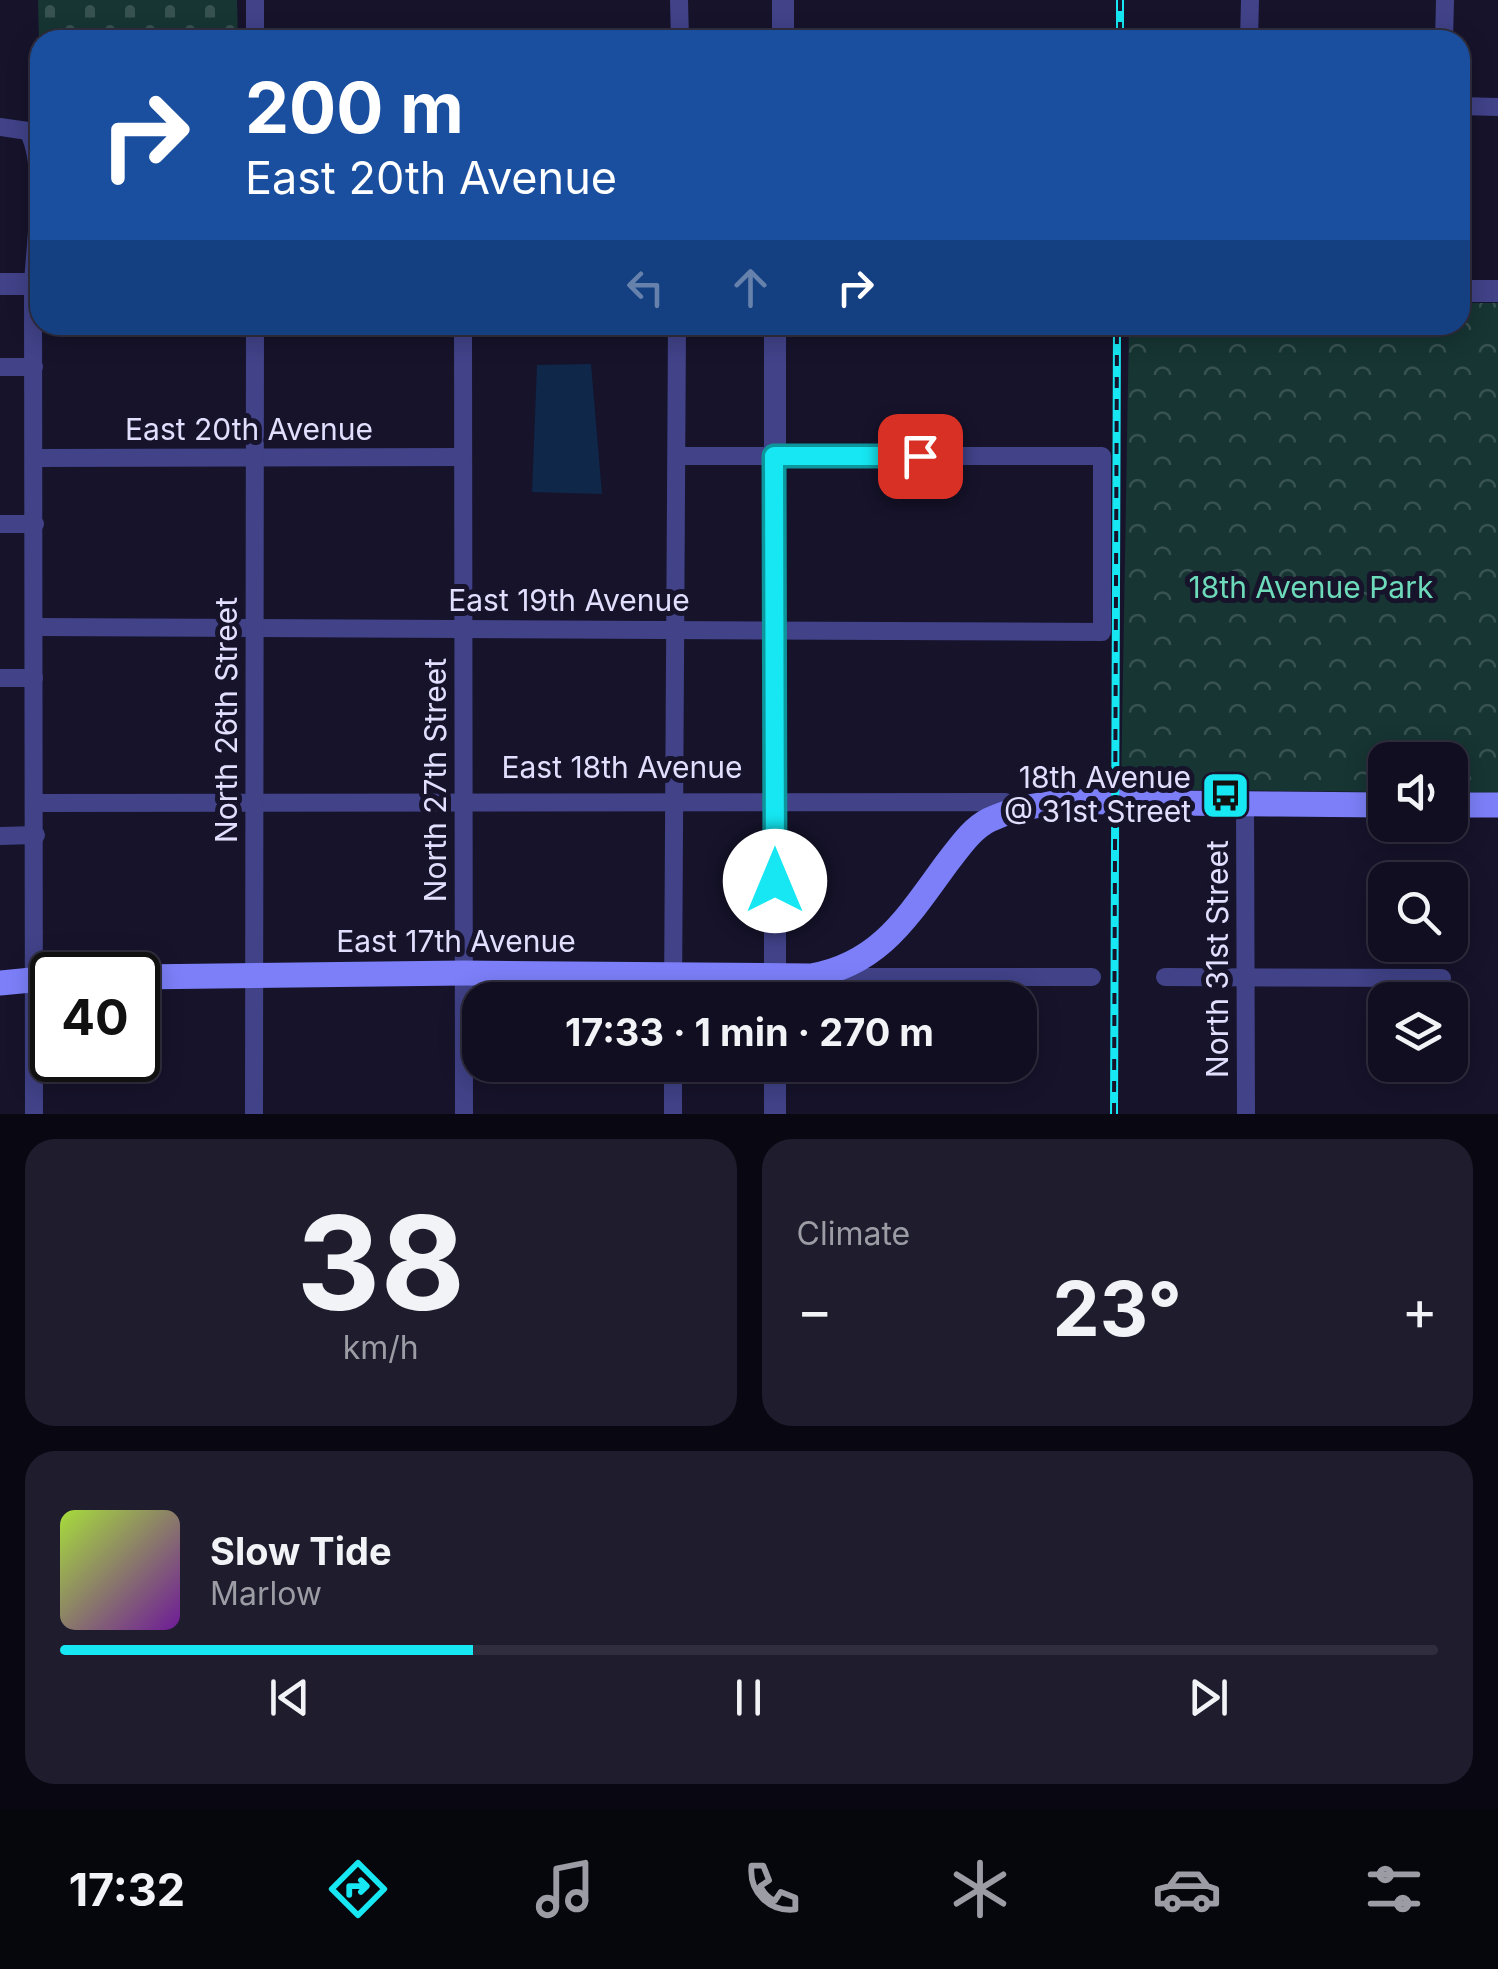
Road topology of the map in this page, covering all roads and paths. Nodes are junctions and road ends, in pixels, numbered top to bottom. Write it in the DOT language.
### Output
graph roads {
  1 [pos="255,0"];
  2 [pos="679,0"];
  3 [pos="783,0"];
  4 [pos="1250,0"];
  5 [pos="1444,0"];
  6 [pos="255,30"];
  7 [pos="680,30"];
  8 [pos="783,30"];
  9 [pos="1250,30"];
  10 [pos="1444,30"];
  11 [pos="1470,106"];
  12 [pos="1498,106"];
  13 [pos="0,127"];
  14 [pos="30,135"];
  15 [pos="0,284"];
  16 [pos="30,284"];
  17 [pos="1470,291"];
  18 [pos="1498,292"];
  19 [pos="35,335"];
  20 [pos="255,335"];
  21 [pos="464,335"];
  22 [pos="677,335"];
  23 [pos="774,335"];
  24 [pos="34,367"];
  25 [pos="0,368"];
  26 [pos="677,456"];
  27 [pos="774,456"];
  28 [pos="254,457"];
  29 [pos="463,457"];
  30 [pos="35,458"];
  31 [pos="0,524"];
  32 [pos="35,524"];
  33 [pos="36,627"];
  34 [pos="254,627"];
  35 [pos="462,628"];
  36 [pos="676,628"];
  37 [pos="774,629"];
  38 [pos="0,678"];
  39 [pos="34,678"];
  40 [pos="255,800"];
  41 [pos="463,800"];
  42 [pos="674,801"];
  43 [pos="775,802"];
  44 [pos="36,803"];
  45 [pos="1244,804"];
  46 [pos="1368,804"];
  47 [pos="1468,805"];
  48 [pos="1498,805"];
  49 [pos="1020,809"];
  50 [pos="36,835"];
  51 [pos="0,836"];
  52 [pos="43,952"];
  53 [pos="833,972"];
  54 [pos="464,973"];
  55 [pos="253,975"];
  56 [pos="160,976"];
  57 [pos="1092,976"];
  58 [pos="1164,977"];
  59 [pos="1246,977"];
  60 [pos="1442,978"];
  61 [pos="30,980"];
  62 [pos="598,982"];
  63 [pos="673,982"];
  64 [pos="775,982"];
  65 [pos="799,982"];
  66 [pos="0,983"];
  67 [pos="36,1082"];
  68 [pos="673,1082"];
  69 [pos="776,1082"];
  70 [pos="34,1114"];
  71 [pos="254,1114"];
  72 [pos="464,1114"];
  73 [pos="673,1114"];
  74 [pos="776,1114"];
  75 [pos="1246,1114"];
  1 -- 6 [label="street"];
  2 -- 7 [label="street"];
  3 -- 8 [label="street"];
  4 -- 9 [label="street"];
  5 -- 10 [label="street"];
  11 -- 12 [label="street"];
  13 -- 14 [label="street"];
  15 -- 16 [label="street"];
  17 -- 18 [label="street"];
  19 -- 24 [label="street"];
  20 -- 28 [label="street, North 26th Street"];
  21 -- 29 [label="street, North 27th Street"];
  22 -- 26 [label="street"];
  23 -- 27 [label="street"];
  24 -- 25 [label="street"];
  24 -- 30 [label="street"];
  26 -- 27 [label="street"];
  26 -- 36 [label="street"];
  27 -- 37 [label="street"];
  27 -- 37 [label="street, East 19th Avenue"];
  28 -- 29 [label="street, East 20th Avenue"];
  28 -- 30 [label="street, East 20th Avenue"];
  28 -- 34 [label="street, North 26th Street"];
  29 -- 35 [label="street, North 27th Street"];
  30 -- 32 [label="street"];
  31 -- 32 [label="street"];
  32 -- 33 [label="street"];
  33 -- 34 [label="street, East 19th Avenue"];
  33 -- 39 [label="street"];
  34 -- 35 [label="street, East 19th Avenue"];
  34 -- 40 [label="street, North 26th Street"];
  35 -- 36 [label="street, East 19th Avenue"];
  35 -- 41 [label="street, North 27th Street"];
  36 -- 37 [label="street, East 19th Avenue"];
  36 -- 42 [label="street"];
  37 -- 43 [label="street"];
  38 -- 39 [label="street"];
  39 -- 44 [label="street"];
  40 -- 41 [label="street, East 18th Avenue"];
  40 -- 44 [label="street, East 18th Avenue"];
  40 -- 55 [label="street, North 26th Street"];
  41 -- 42 [label="street, East 18th Avenue"];
  41 -- 54 [label="street, North 27th Street"];
  42 -- 43 [label="street, East 18th Avenue"];
  42 -- 63 [label="street"];
  43 -- 49 [label="street, East 18th Avenue"];
  43 -- 64 [label="street"];
  44 -- 50 [label="street"];
  45 -- 46 [label="main road, East 18th Avenue"];
  45 -- 49 [label="main road, East 18th Avenue"];
  45 -- 59 [label="street, North 31st Street"];
  47 -- 48 [label="main road"];
  49 -- 53 [label="main road"];
  50 -- 51 [label="street"];
  50 -- 52 [label="street"];
  53 -- 57 [label="street"];
  53 -- 65 [label="main road, East 17th Avenue"];
  54 -- 55 [label="main road, East 17th Avenue"];
  54 -- 62 [label="main road, East 17th Avenue"];
  54 -- 72 [label="street, North 27th Street"];
  55 -- 56 [label="main road, East 17th Avenue"];
  55 -- 71 [label="street, North 26th Street"];
  58 -- 59 [label="street"];
  59 -- 60 [label="street"];
  59 -- 75 [label="street, North 31st Street"];
  61 -- 66 [label="main road"];
  67 -- 70 [label="street"];
  68 -- 73 [label="street"];
  69 -- 74 [label="street"];
}
